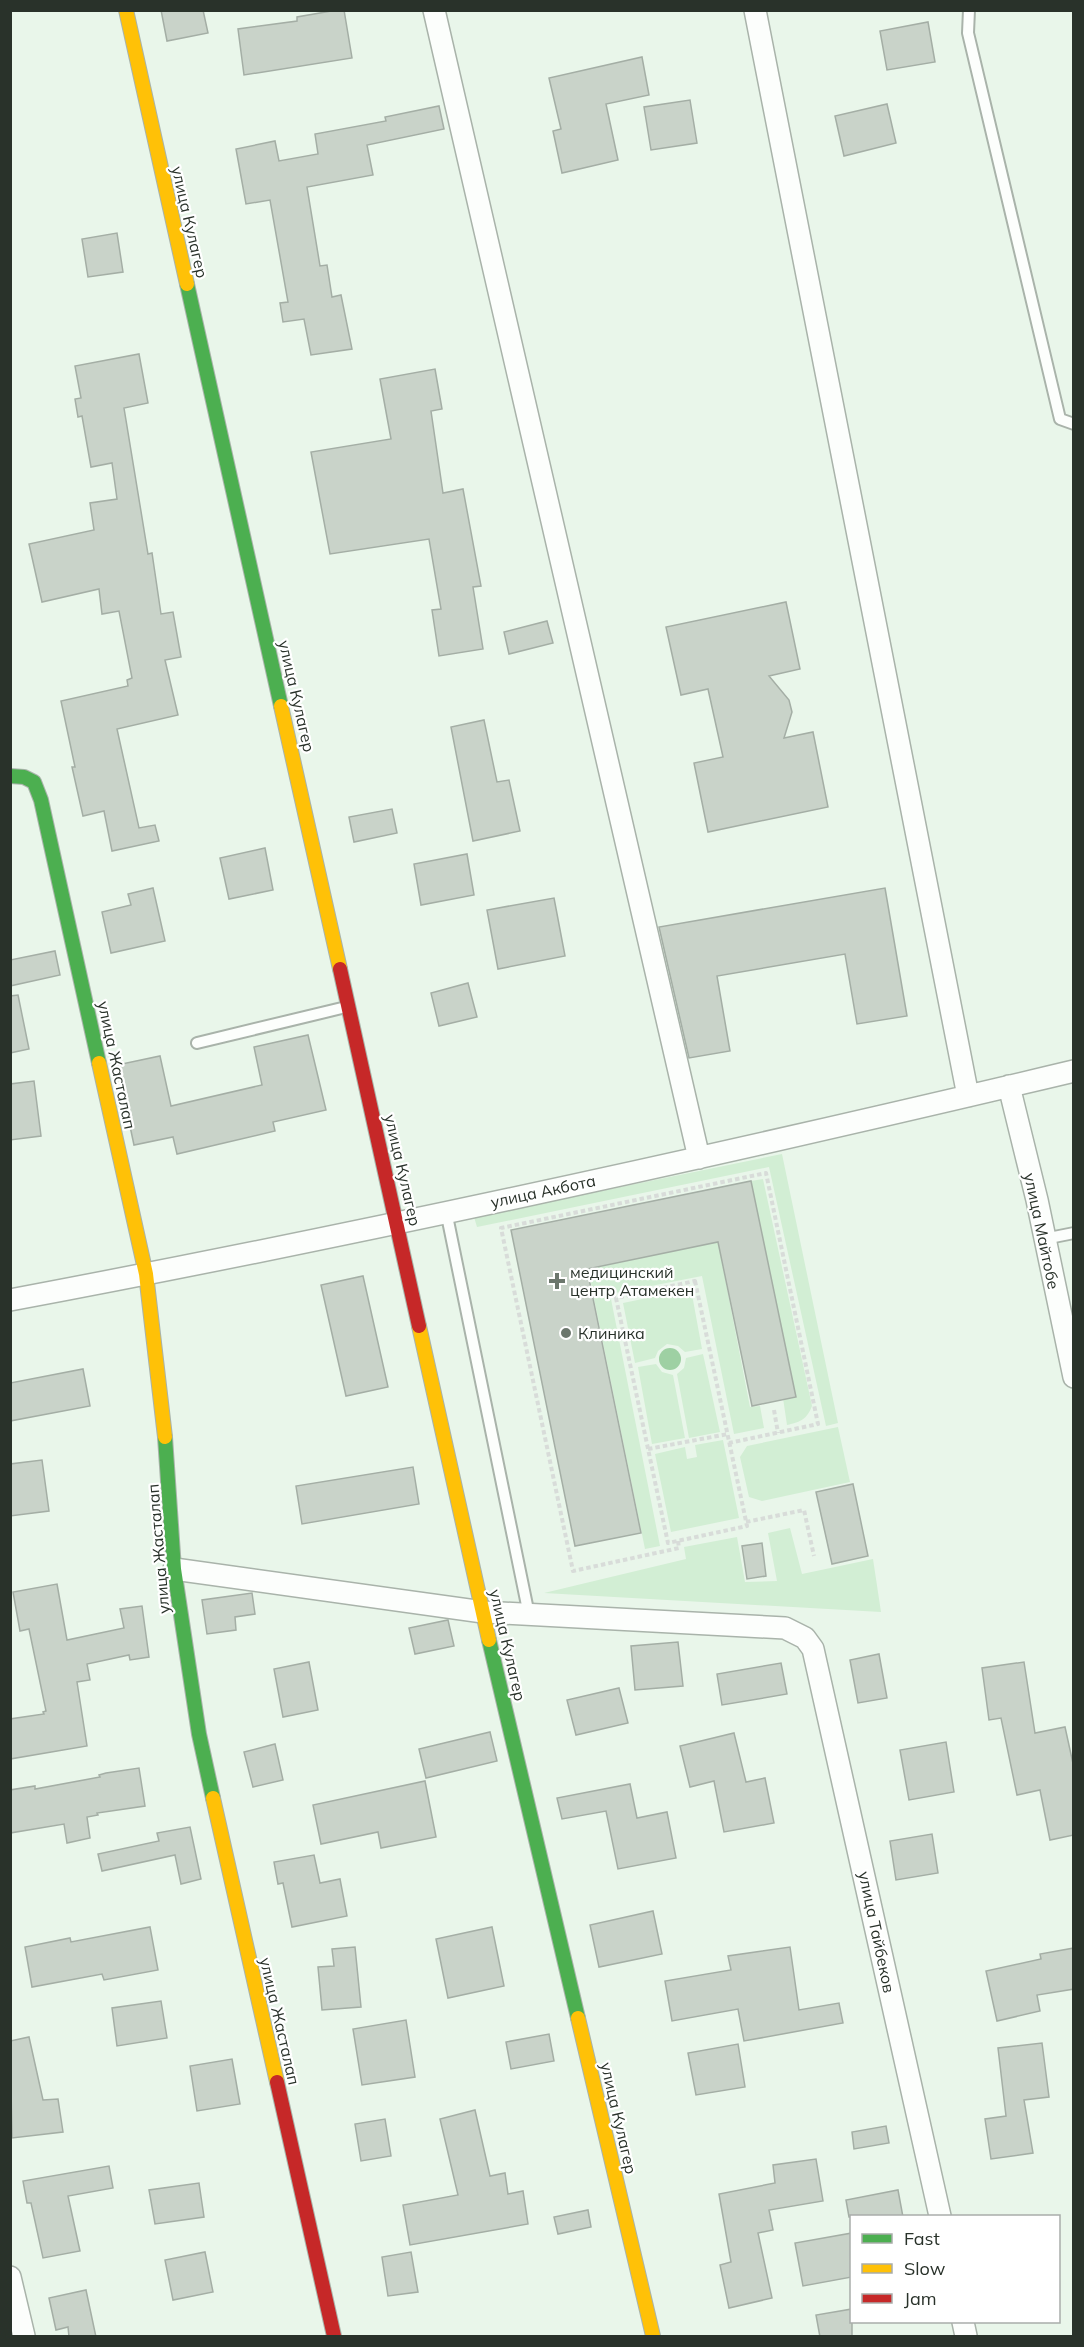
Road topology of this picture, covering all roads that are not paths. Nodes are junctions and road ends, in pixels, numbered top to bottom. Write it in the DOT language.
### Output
graph roads {
  1 [pos="126,10"];
  2 [pos="434,10"];
  3 [pos="755,10"];
  4 [pos="969,10"];
  5 [pos="1074,424"];
  6 [pos="10,776"];
  7 [pos="349,1006"];
  8 [pos="197,1043"];
  9 [pos="1074,1071"];
  10 [pos="1009,1086"];
  11 [pos="968,1096"];
  12 [pos="699,1158"];
  13 [pos="446,1211"];
  14 [pos="398,1223"];
  15 [pos="1074,1233"];
  16 [pos="1044,1239"];
  17 [pos="146,1274"];
  18 [pos="10,1300"];
  19 [pos="1074,1377"];
  20 [pos="174,1569"];
  21 [pos="483,1612"];
  22 [pos="529,1615"];
  23 [pos="940,2215"];
  24 [pos="10,2277"];
  25 [pos="24,2337"];
  26 [pos="334,2337"];
  27 [pos="653,2337"];
  1 -- 7 [label="street, улица Кулагер"];
  2 -- 12 [label="street"];
  3 -- 11 [label="street"];
  4 -- 5 [label="lane"];
  6 -- 17 [label="street, улица Жасталап"];
  7 -- 8 [label="lane"];
  7 -- 14 [label="street, улица Кулагер"];
  9 -- 10 [label="street, улица Акбота"];
  10 -- 11 [label="street, улица Акбота"];
  10 -- 16 [label="street, улица Майтобе"];
  11 -- 12 [label="street, улица Акбота"];
  12 -- 13 [label="street, улица Акбота"];
  13 -- 14 [label="street, улица Акбота"];
  13 -- 22 [label="lane"];
  14 -- 17 [label="street, улица Акбота"];
  14 -- 21 [label="street, улица Кулагер"];
  15 -- 16 [label="lane"];
  16 -- 19 [label="street, улица Майтобе"];
  17 -- 18 [label="street, улица Акбота"];
  17 -- 20 [label="street, улица Жасталап"];
  20 -- 21 [label="street"];
  20 -- 26 [label="street, улица Жасталап"];
  21 -- 22 [label="street"];
  21 -- 27 [label="street, улица Кулагер"];
  22 -- 23 [label="street, улица Тайбеков"];
  24 -- 25 [label="street"];
}
